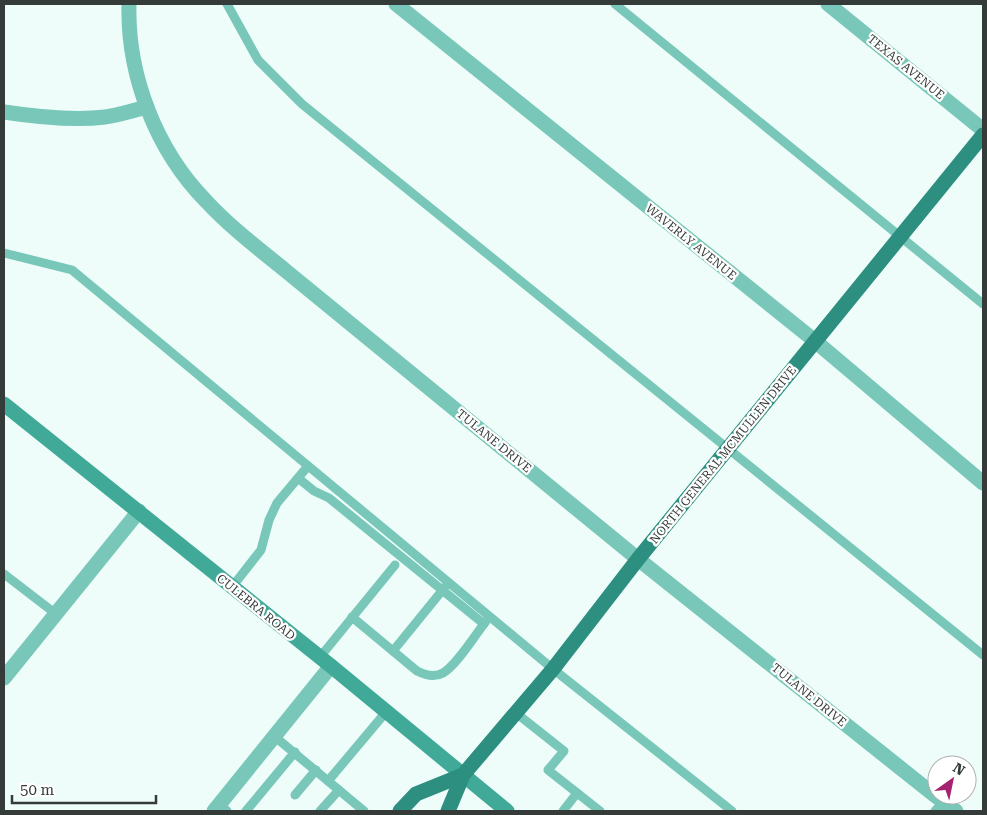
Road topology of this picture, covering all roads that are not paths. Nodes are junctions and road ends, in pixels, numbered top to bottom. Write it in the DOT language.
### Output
graph roads {
  1 [pos="129,4"];
  2 [pos="227,4"];
  3 [pos="396,4"];
  4 [pos="615,4"];
  5 [pos="828,4"];
  6 [pos="147,107"];
  7 [pos="4,112"];
  8 [pos="983,130"];
  9 [pos="983,135"];
  10 [pos="900,236"];
  11 [pos="4,253"];
  12 [pos="983,304"];
  13 [pos="815,341"];
  14 [pos="4,404"];
  15 [pos="727,449"];
  16 [pos="308,466"];
  17 [pos="298,478"];
  18 [pos="983,483"];
  19 [pos="139,511"];
  20 [pos="638,559"];
  21 [pos="395,565"];
  22 [pos="4,574"];
  23 [pos="449,582"];
  24 [pos="232,587"];
  25 [pos="442,590"];
  26 [pos="56,614"];
  27 [pos="490,616"];
  28 [pos="352,617"];
  29 [pos="484,624"];
  30 [pos="393,651"];
  31 [pos="983,656"];
  32 [pos="325,661"];
  33 [pos="553,669"];
  34 [pos="4,678"];
  35 [pos="386,712"];
  36 [pos="516,713"];
  37 [pos="274,736"];
  38 [pos="294,752"];
  39 [pos="316,770"];
  40 [pos="463,775"];
  41 [pos="328,781"];
  42 [pos="339,790"];
  43 [pos="577,793"];
  44 [pos="295,795"];
  45 [pos="939,807"];
  46 [pos="220,809"];
  47 [pos="246,811"];
  48 [pos="320,811"];
  49 [pos="363,811"];
  50 [pos="400,811"];
  51 [pos="448,811"];
  52 [pos="507,811"];
  53 [pos="563,811"];
  54 [pos="600,811"];
  55 [pos="732,811"];
  56 [pos="956,811"];
  1 -- 6 [label="street, TULANE DRIVE"];
  2 -- 15 [label="lane"];
  3 -- 13 [label="street, WAVERLY AVENUE"];
  4 -- 10 [label="lane"];
  5 -- 8 [label="street, TEXAS AVENUE"];
  6 -- 7 [label="street"];
  6 -- 20 [label="street, TULANE DRIVE"];
  9 -- 10 [label="main road, NORTH GENERAL MCMULLEN DRIVE"];
  10 -- 12 [label="lane"];
  10 -- 13 [label="main road, NORTH GENERAL MCMULLEN DRIVE"];
  11 -- 16 [label="lane"];
  13 -- 15 [label="main road, NORTH GENERAL MCMULLEN DRIVE"];
  13 -- 18 [label="street, WAVERLY AVENUE"];
  14 -- 19 [label="main road, CULEBRA ROAD"];
  15 -- 20 [label="main road, NORTH GENERAL MCMULLEN DRIVE"];
  15 -- 31 [label="lane"];
  16 -- 17 [label="lane"];
  16 -- 23 [label="lane"];
  17 -- 24 [label="lane"];
  17 -- 25 [label="lane"];
  19 -- 24 [label="main road, CULEBRA ROAD"];
  19 -- 26 [label="street"];
  20 -- 33 [label="main road, NORTH GENERAL MCMULLEN DRIVE"];
  20 -- 45 [label="street, TULANE DRIVE"];
  21 -- 28 [label="lane"];
  22 -- 26 [label="lane"];
  23 -- 25 [label="lane"];
  23 -- 27 [label="lane"];
  24 -- 32 [label="main road, CULEBRA ROAD"];
  25 -- 29 [label="lane"];
  25 -- 30 [label="lane"];
  26 -- 34 [label="street"];
  27 -- 29 [label="lane"];
  27 -- 33 [label="lane"];
  28 -- 30 [label="lane"];
  28 -- 32 [label="lane"];
  29 -- 30 [label="lane"];
  32 -- 35 [label="main road, CULEBRA ROAD"];
  32 -- 37 [label="street"];
  33 -- 36 [label="main road, NORTH GENERAL MCMULLEN DRIVE"];
  33 -- 55 [label="lane"];
  35 -- 40 [label="main road, CULEBRA ROAD"];
  35 -- 41 [label="lane"];
  36 -- 40 [label="main road, NORTH GENERAL MCMULLEN DRIVE"];
  36 -- 43 [label="lane"];
  37 -- 38 [label="lane"];
  37 -- 46 [label="street"];
  38 -- 39 [label="lane"];
  38 -- 47 [label="lane"];
  39 -- 41 [label="lane"];
  39 -- 44 [label="lane"];
  40 -- 50 [label="main road, NORTH GENERAL MCMULLEN DRIVE"];
  40 -- 51 [label="main road, NORTH GENERAL MCMULLEN DRIVE"];
  40 -- 52 [label="main road, CULEBRA ROAD"];
  41 -- 42 [label="lane"];
  42 -- 48 [label="lane"];
  42 -- 49 [label="lane"];
  43 -- 53 [label="lane"];
  43 -- 54 [label="lane"];
  45 -- 56 [label="street, TULANE DRIVE"];
}
